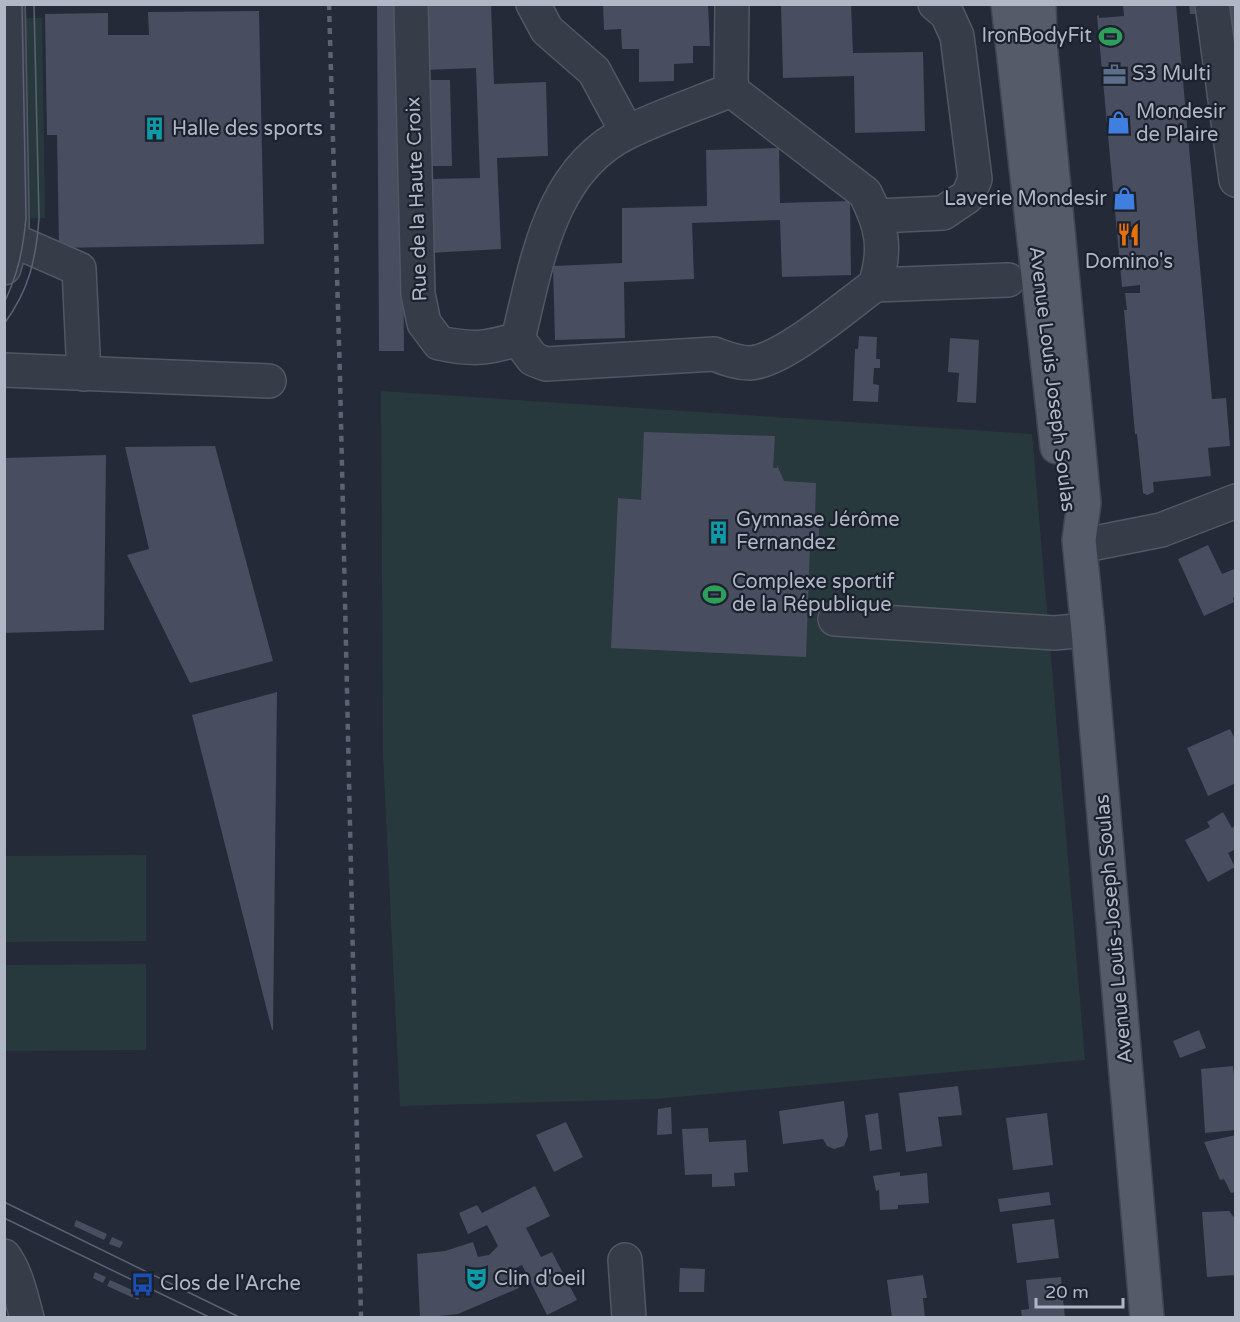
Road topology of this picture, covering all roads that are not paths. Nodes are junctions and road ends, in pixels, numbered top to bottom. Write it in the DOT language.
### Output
graph roads {
  1 [pos="8,4"];
  2 [pos="411,4"];
  3 [pos="533,4"];
  4 [pos="732,4"];
  5 [pos="935,4"];
  6 [pos="1008,4"];
  7 [pos="1025,4"];
  8 [pos="1039,4"];
  9 [pos="1212,4"];
  10 [pos="731,90"];
  11 [pos="627,132"];
  12 [pos="1236,180"];
  13 [pos="877,216"];
  14 [pos="8,255"];
  15 [pos="1008,280"];
  16 [pos="875,285"];
  17 [pos="518,339"];
  18 [pos="4,370"];
  19 [pos="84,374"];
  20 [pos="268,381"];
  21 [pos="1236,501"];
  22 [pos="1079,543"];
  23 [pos="835,619"];
  24 [pos="1088,630"];
  25 [pos="4,1256"];
  26 [pos="625,1260"];
  27 [pos="27,1317"];
  28 [pos="629,1317"];
  29 [pos="1147,1317"];
  1 -- 14 [label="street"];
  2 -- 17 [label="street, Rue de la Haute Croix"];
  3 -- 11 [label="street"];
  4 -- 10 [label="street"];
  5 -- 13 [label="street"];
  6 -- 22 [label="main road, Avenue Louis Joseph Soulas"];
  7 -- 22 [label="street"];
  8 -- 22 [label="main road, Avenue Louis Joseph Soulas"];
  9 -- 12 [label="street"];
  10 -- 11 [label="street"];
  10 -- 13 [label="street"];
  11 -- 17 [label="street"];
  13 -- 16 [label="street"];
  14 -- 19 [label="street"];
  15 -- 16 [label="street"];
  16 -- 17 [label="street"];
  18 -- 19 [label="street"];
  19 -- 20 [label="street"];
  21 -- 22 [label="street"];
  22 -- 24 [label="main road, Avenue Louis-Joseph Soulas"];
  23 -- 24 [label="street"];
  24 -- 29 [label="main road, Avenue Louis-Joseph Soulas"];
  25 -- 27 [label="street"];
  26 -- 28 [label="street"];
}
